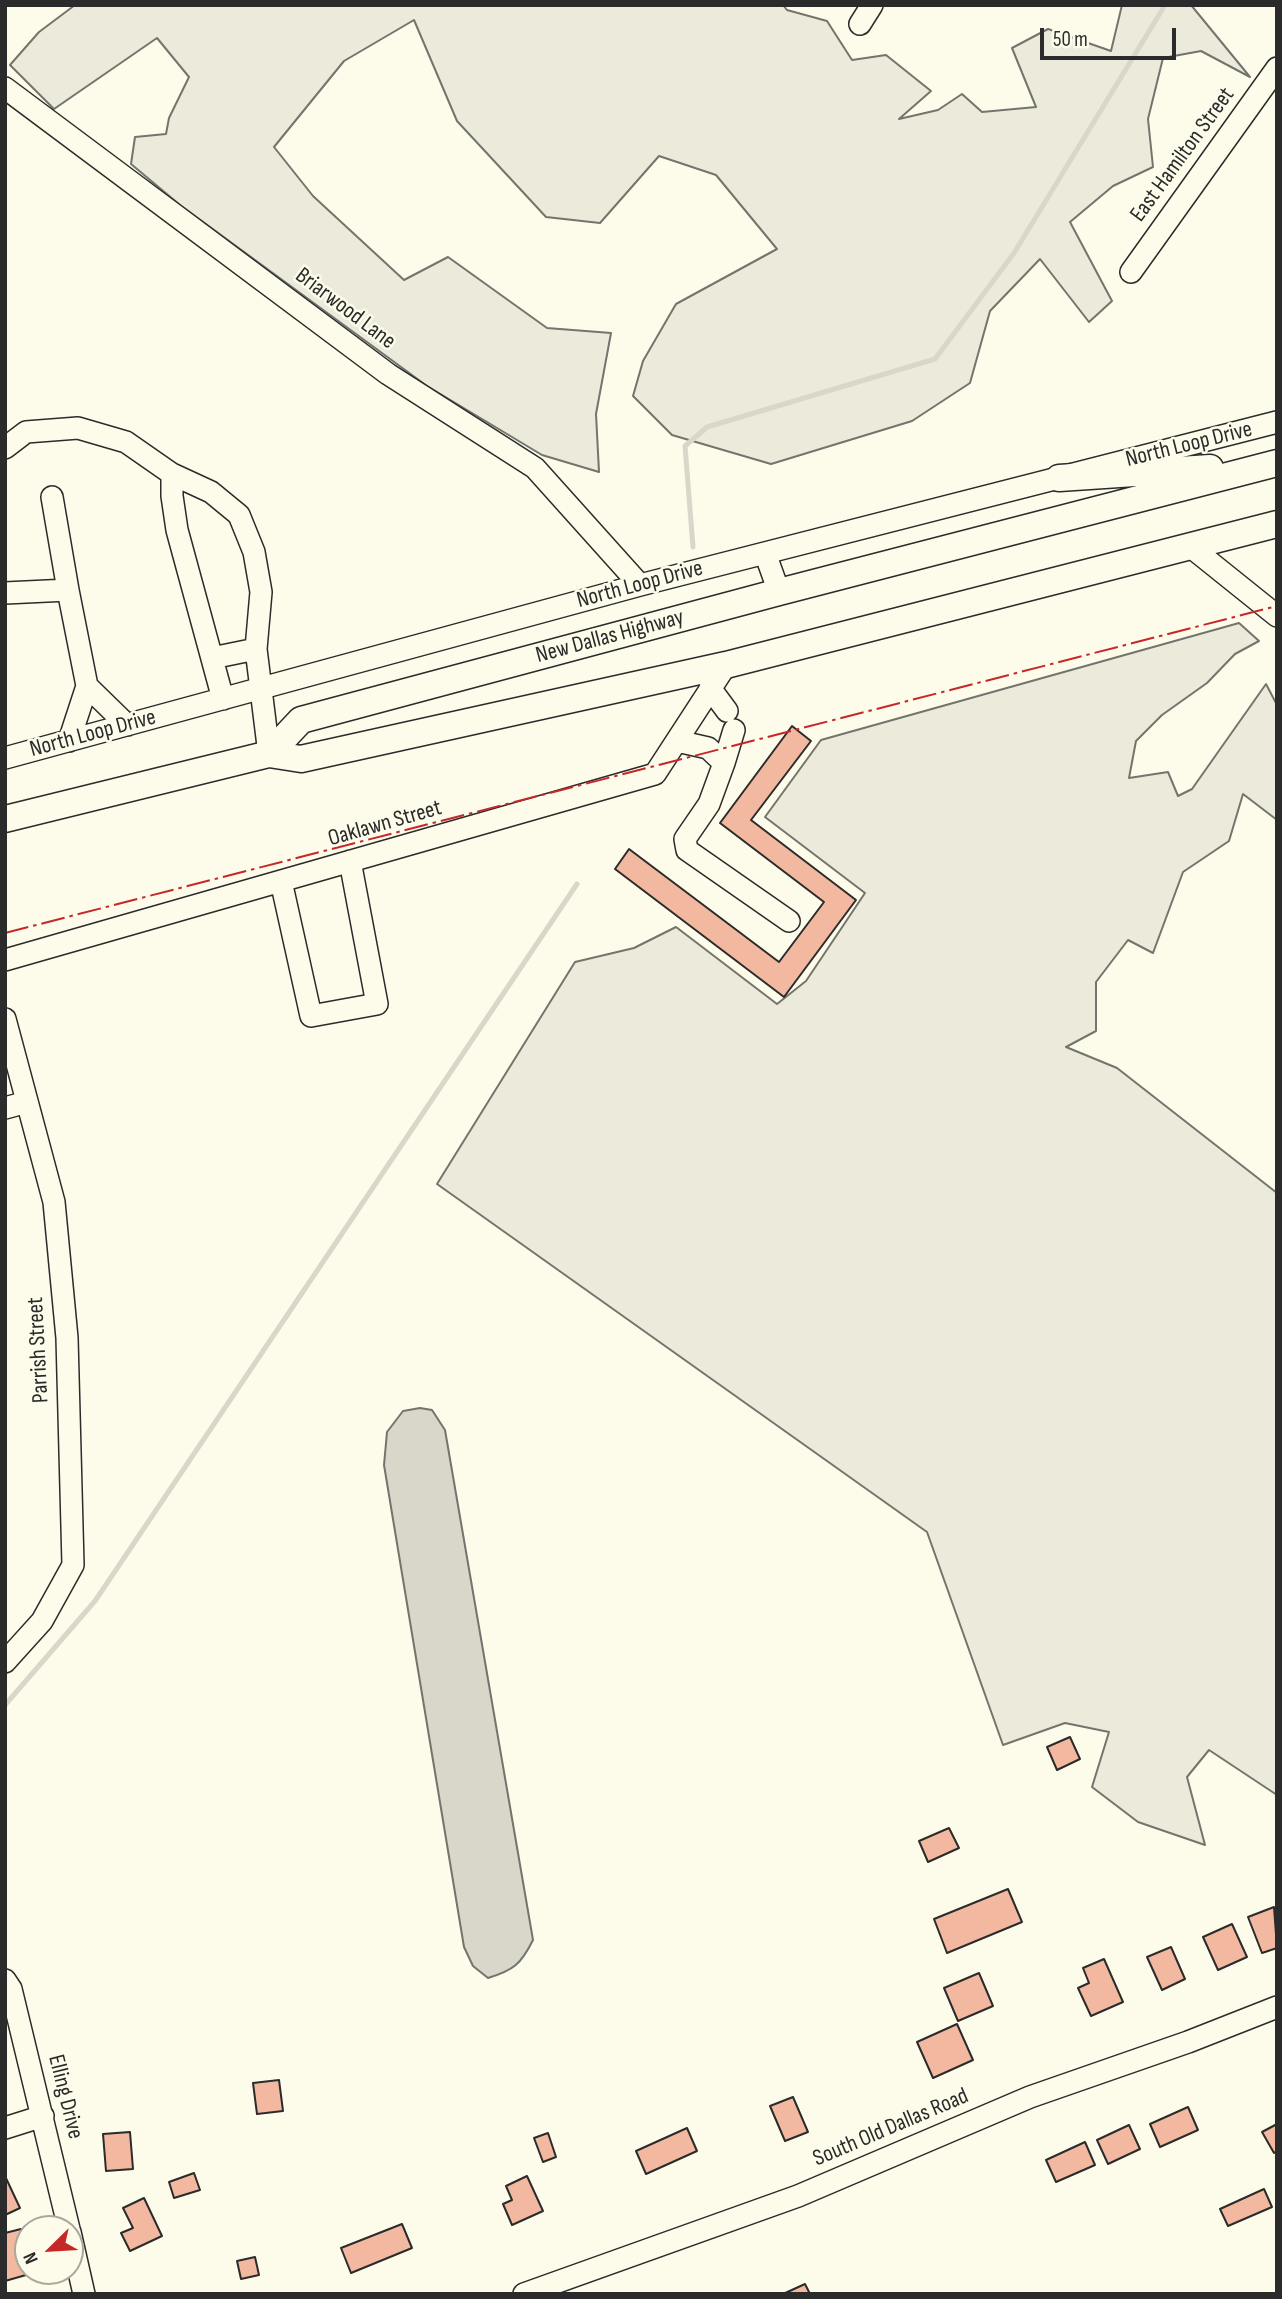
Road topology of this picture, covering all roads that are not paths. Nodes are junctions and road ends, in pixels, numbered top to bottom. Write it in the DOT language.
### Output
graph roads {
  1 [pos="872,5"];
  2 [pos="860,24"];
  3 [pos="1277,68"];
  4 [pos="6,90"];
  5 [pos="1130,272"];
  6 [pos="1277,422"];
  7 [pos="5,448"];
  8 [pos="1276,464"];
  9 [pos="172,474"];
  10 [pos="1059,478"];
  11 [pos="52,497"];
  12 [pos="1277,524"];
  13 [pos="966,543"];
  14 [pos="1191,547"];
  15 [pos="765,552"];
  16 [pos="640,585"];
  17 [pos="68,590"];
  18 [pos="779,592"];
  19 [pos="5,593"];
  20 [pos="1277,616"];
  21 [pos="256,649"];
  22 [pos="212,658"];
  23 [pos="726,665"];
  24 [pos="87,686"];
  25 [pos="263,688"];
  26 [pos="710,688"];
  27 [pos="223,699"];
  28 [pos="127,725"];
  29 [pos="69,741"];
  30 [pos="677,741"];
  31 [pos="269,754"];
  32 [pos="5,758"];
  33 [pos="724,763"];
  34 [pos="5,819"];
  35 [pos="350,861"];
  36 [pos="281,881"];
  37 [pos="789,921"];
  38 [pos="5,960"];
  39 [pos="5,1019"];
  40 [pos="27,1102"];
  41 [pos="5,1108"];
  42 [pos="5,1662"];
  43 [pos="5,1980"];
  44 [pos="1277,2007"];
  45 [pos="43,2116"];
  46 [pos="5,2128"];
  47 [pos="66,2215"];
  48 [pos="524,2294"];
  1 -- 2 [label="street"];
  3 -- 5 [label="street, East Hamilton Street"];
  4 -- 16 [label="street, Briarwood Lane"];
  6 -- 10 [label="street, North Loop Drive"];
  7 -- 9 [label="street"];
  8 -- 10 [label="main road"];
  8 -- 13 [label="main road, North Loop Drive"];
  9 -- 21 [label="street"];
  9 -- 22 [label="street"];
  10 -- 15 [label="street, North Loop Drive"];
  11 -- 17 [label="street"];
  12 -- 14 [label="main road"];
  13 -- 18 [label="main road, New Dallas Highway"];
  14 -- 20 [label="street"];
  14 -- 23 [label="main road"];
  15 -- 16 [label="street, North Loop Drive"];
  15 -- 18 [label="street"];
  16 -- 25 [label="street, North Loop Drive"];
  17 -- 19 [label="street"];
  17 -- 24 [label="street"];
  18 -- 31 [label="main road, New Dallas Highway"];
  21 -- 22 [label="street"];
  21 -- 25 [label="street"];
  22 -- 27 [label="street"];
  23 -- 26 [label="street, Oaklawn Street"];
  23 -- 31 [label="main road"];
  24 -- 28 [label="street"];
  24 -- 29 [label="street"];
  25 -- 27 [label="street, North Loop Drive"];
  25 -- 31 [label="street"];
  26 -- 30 [label="street, Oaklawn Street"];
  26 -- 33 [label="street"];
  27 -- 28 [label="street, North Loop Drive"];
  28 -- 29 [label="street, North Loop Drive"];
  29 -- 32 [label="street, North Loop Drive"];
  30 -- 33 [label="street"];
  30 -- 35 [label="street, Oaklawn Street"];
  31 -- 34 [label="main road"];
  33 -- 37 [label="street"];
  35 -- 36 [label="street, Oaklawn Street"];
  35 -- 36 [label="street"];
  36 -- 38 [label="street, Oaklawn Street"];
  39 -- 40 [label="street, Parrish Street"];
  40 -- 41 [label="street"];
  40 -- 42 [label="street, Parrish Street"];
  43 -- 45 [label="street, Elling Drive"];
  44 -- 48 [label="street, South Old Dallas Road"];
  45 -- 46 [label="street"];
  45 -- 47 [label="street, Elling Drive"];
}
